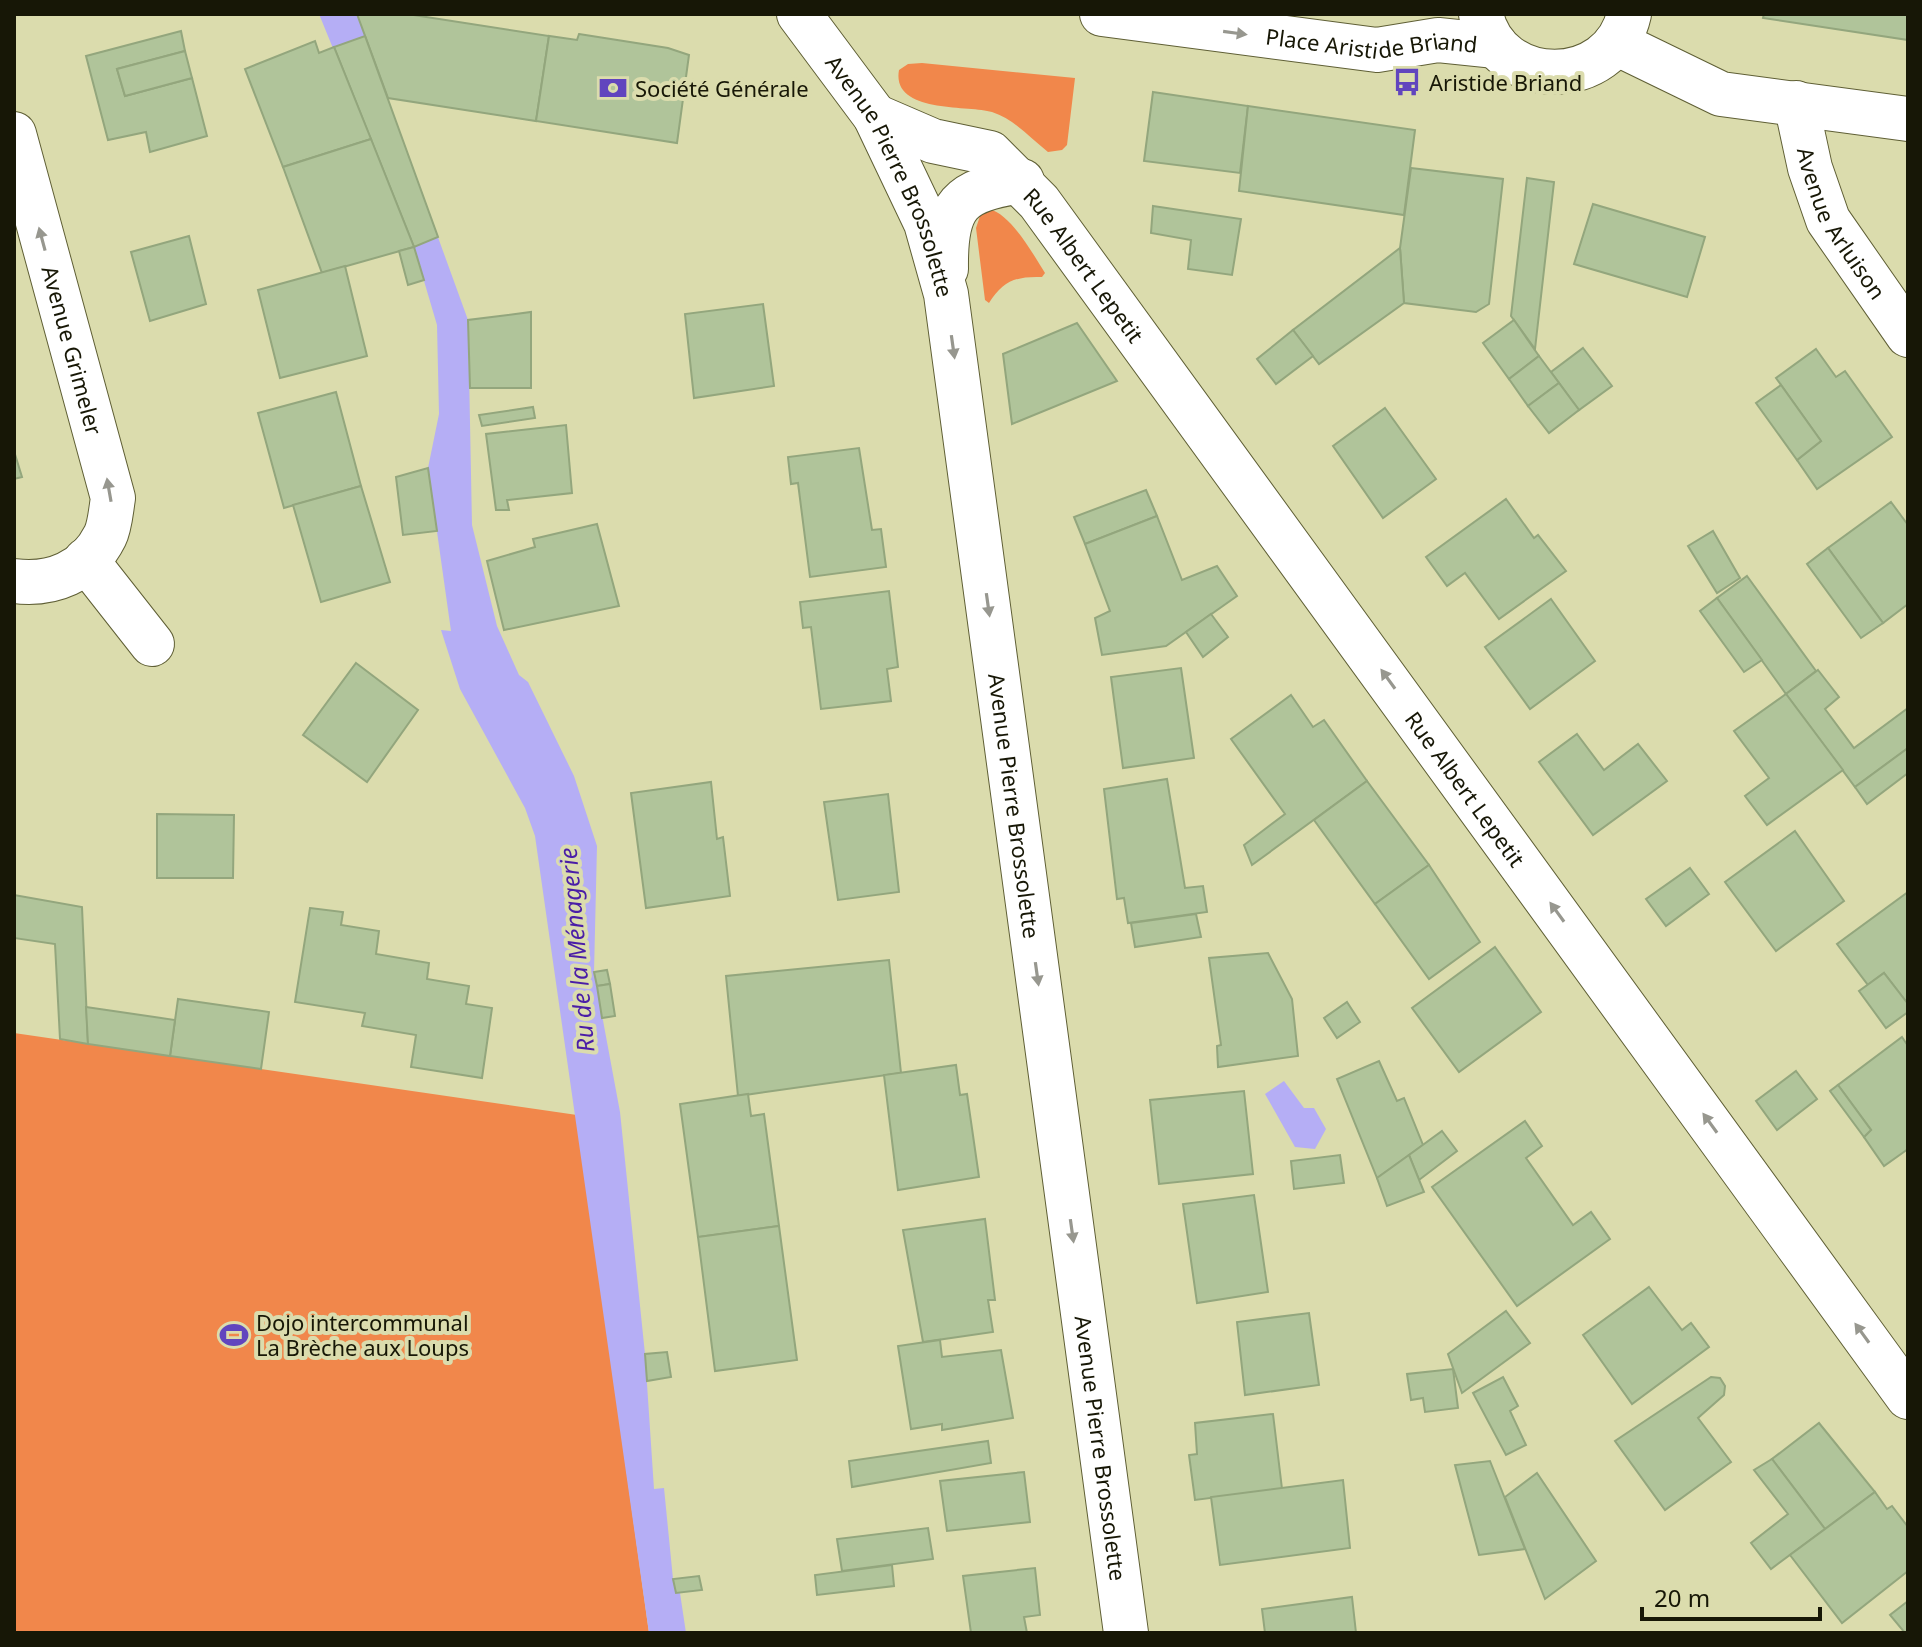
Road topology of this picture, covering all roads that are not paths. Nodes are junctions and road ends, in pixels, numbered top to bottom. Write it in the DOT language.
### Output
graph roads {
  1 [pos="799,14"];
  2 [pos="1102,14"];
  3 [pos="1622,29"];
  4 [pos="1489,30"];
  5 [pos="1796,103"];
  6 [pos="875,116"];
  7 [pos="1908,119"];
  8 [pos="14,134"];
  9 [pos="1022,181"];
  10 [pos="946,294"];
  11 [pos="1908,335"];
  12 [pos="86,560"];
  13 [pos="14,581"];
  14 [pos="152,644"];
  15 [pos="1908,1397"];
  16 [pos="1126,1633"];
  1 -- 6 [label="street, Avenue Pierre Brossolette"];
  2 -- 4 [label="street, Place Aristide Briand, one-way"];
  3 -- 4 [label="street, Place Aristide Briand"];
  3 -- 5 [label="street"];
  5 -- 7 [label="street"];
  5 -- 11 [label="street, Avenue Arluison"];
  6 -- 9 [label="street, Rue Albert Lepetit"];
  6 -- 10 [label="street, Avenue Pierre Brossolette"];
  12 -- 8 [label="street, Avenue Grimeler, one-way"];
  9 -- 10 [label="street, Rue Albert Lepetit"];
  15 -- 9 [label="street, Rue Albert Lepetit, one-way"];
  10 -- 16 [label="street, Avenue Pierre Brossolette, one-way"];
  12 -- 13 [label="street, Avenue Grimeler"];
  12 -- 14 [label="street"];
}
